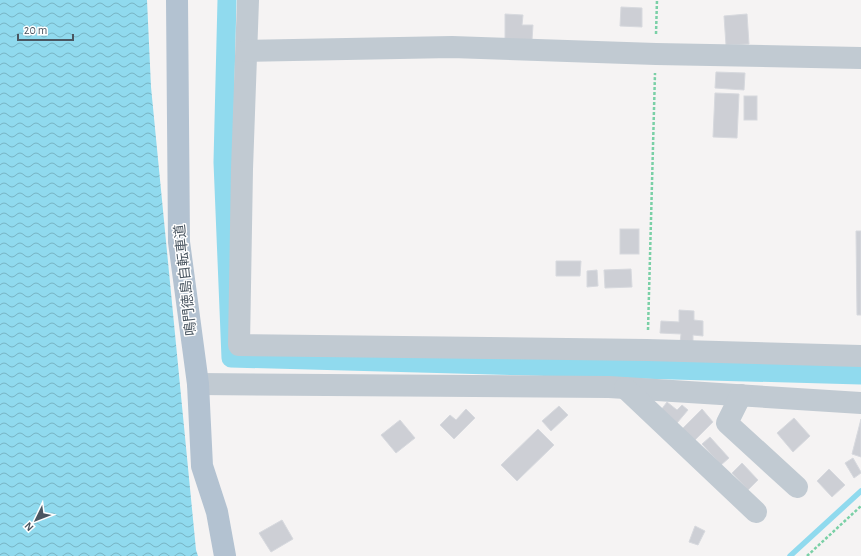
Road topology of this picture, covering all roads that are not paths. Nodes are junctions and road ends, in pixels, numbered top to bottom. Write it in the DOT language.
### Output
graph roads {
  1 [pos="177,0"];
  2 [pos="248,0"];
  3 [pos="247,51"];
  4 [pos="861,58"];
  5 [pos="861,356"];
  6 [pos="198,384"];
  7 [pos="625,388"];
  8 [pos="741,395"];
  9 [pos="861,403"];
  10 [pos="797,487"];
  11 [pos="756,512"];
  12 [pos="225,556"];
  1 -- 6 [label="main road, 鳴門徳島自転車道"];
  2 -- 3 [label="street"];
  3 -- 4 [label="street"];
  3 -- 5 [label="street"];
  6 -- 7 [label="street"];
  6 -- 12 [label="main road, 鳴門徳島自転車道"];
  7 -- 8 [label="street"];
  7 -- 11 [label="street"];
  8 -- 9 [label="street"];
  8 -- 10 [label="street"];
}
